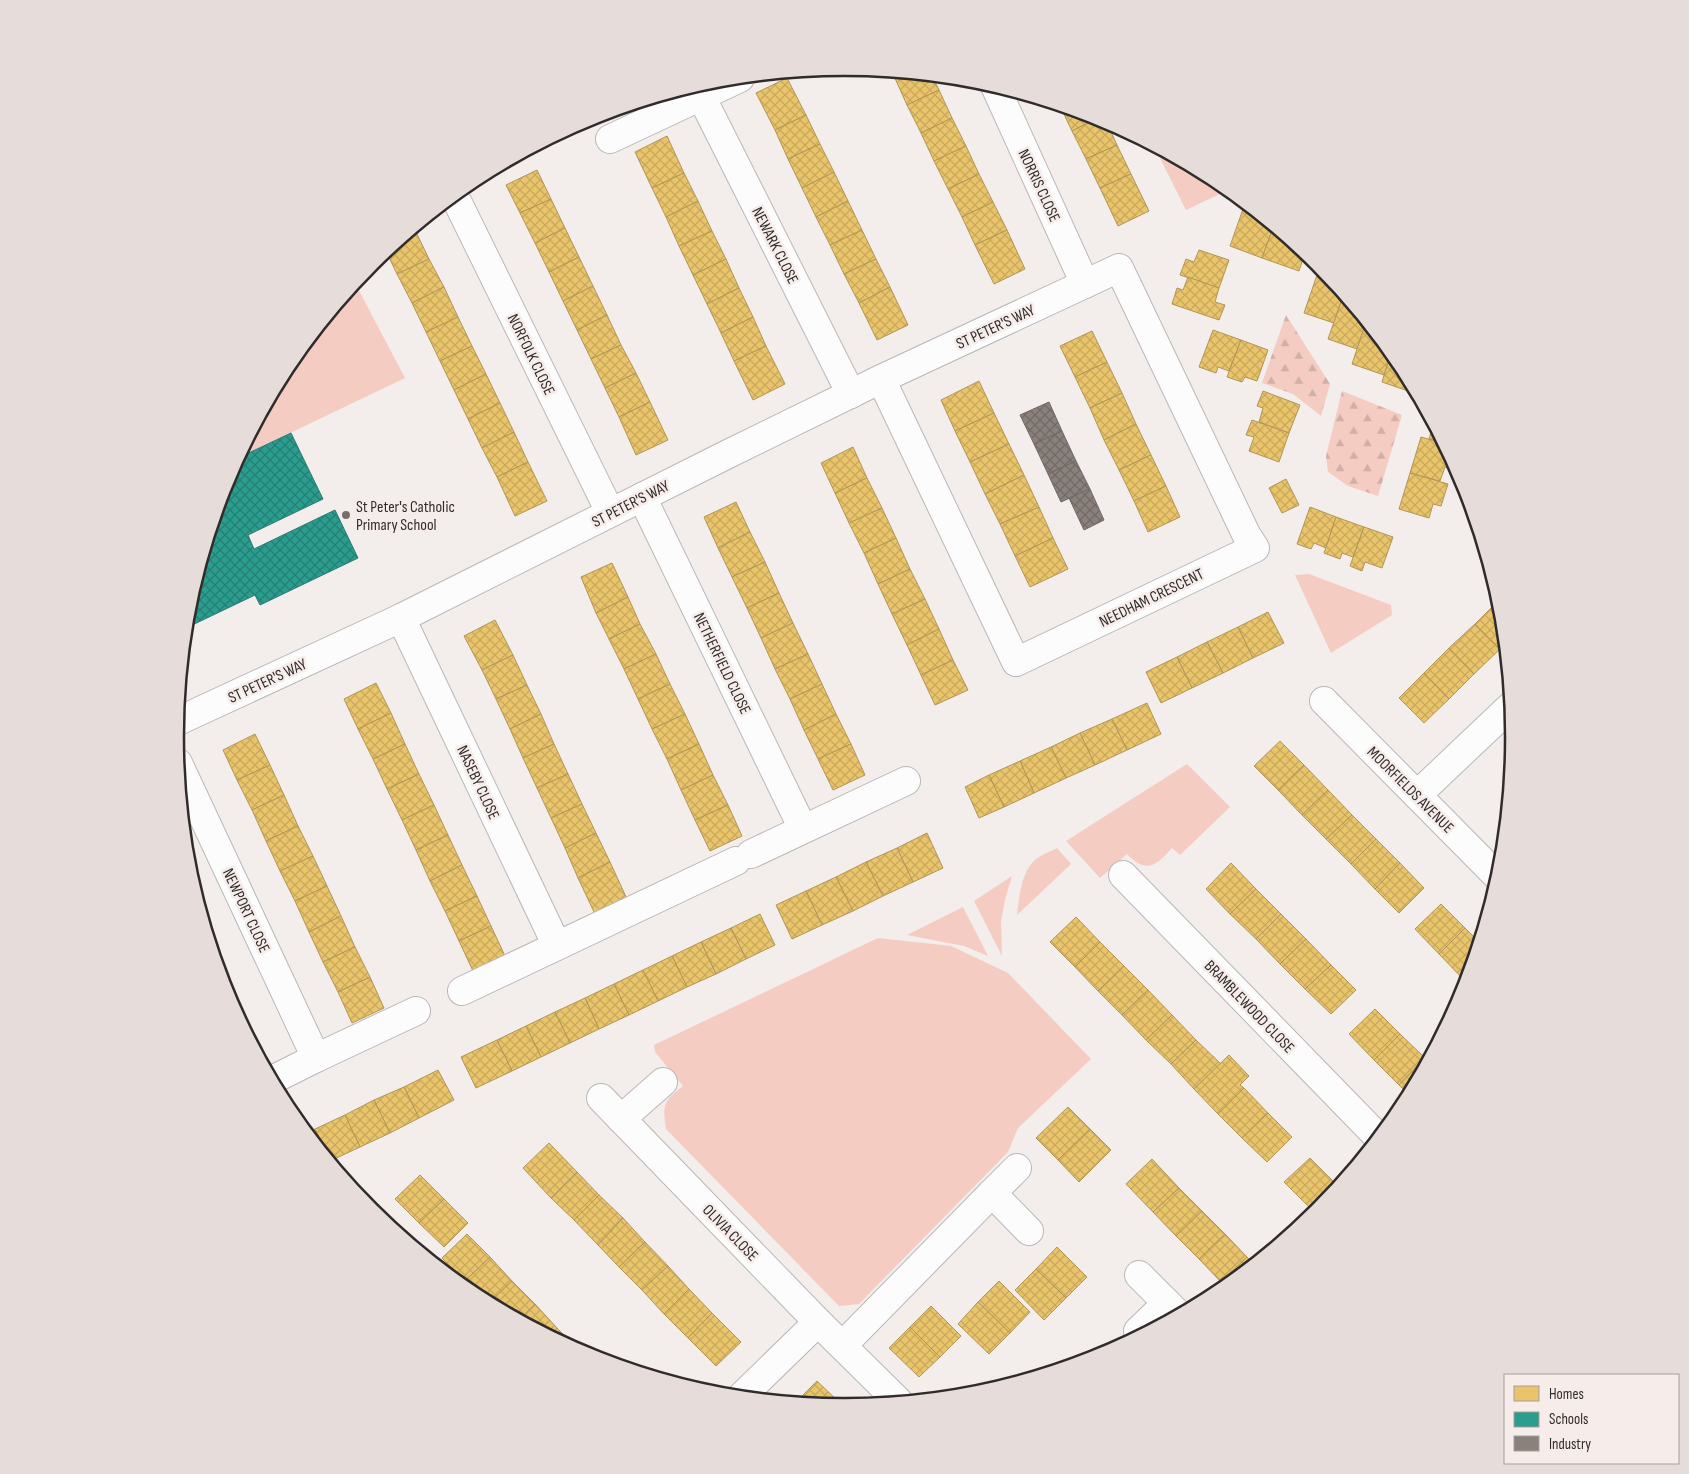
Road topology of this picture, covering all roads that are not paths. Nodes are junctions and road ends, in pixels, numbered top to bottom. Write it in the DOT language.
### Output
graph roads {
  1 [pos="716,89"];
  2 [pos="999,95"];
  3 [pos="701,96"];
  4 [pos="610,139"];
  5 [pos="457,202"];
  6 [pos="1085,284"];
  7 [pos="881,379"];
  8 [pos="851,394"];
  9 [pos="642,497"];
  10 [pos="610,512"];
  11 [pos="401,618"];
  12 [pos="1324,701"];
  13 [pos="1504,712"];
  14 [pos="184,718"];
  15 [pos="185,778"];
  16 [pos="906,781"];
  17 [pos="1417,795"];
  18 [pos="803,829"];
  19 [pos="1492,871"];
  20 [pos="1123,875"];
  21 [pos="557,946"];
  22 [pos="462,991"];
  23 [pos="416,1011"];
  24 [pos="316,1058"];
  25 [pos="278,1077"];
  26 [pos="664,1082"];
  27 [pos="601,1098"];
  28 [pos="621,1119"];
  29 [pos="1374,1133"];
  30 [pos="1017,1168"];
  31 [pos="992,1193"];
  32 [pos="1029,1231"];
  33 [pos="1139,1275"];
  34 [pos="1172,1309"];
  35 [pos="1154,1320"];
  36 [pos="818,1322"];
  37 [pos="843,1345"];
  38 [pos="748,1390"];
  39 [pos="893,1396"];
  1 -- 3 [label="street"];
  2 -- 6 [label="street, NORRIS CLOSE"];
  3 -- 4 [label="street"];
  3 -- 8 [label="street, NEWARK CLOSE"];
  5 -- 10 [label="street, NORFOLK CLOSE"];
  6 -- 7 [label="street, ST PETER'S WAY"];
  6 -- 7 [label="street, NEEDHAM CRESCENT"];
  7 -- 8 [label="street, ST PETER'S WAY"];
  8 -- 9 [label="street, ST PETER'S WAY"];
  9 -- 10 [label="street, ST PETER'S WAY"];
  9 -- 18 [label="street, NETHERFIELD CLOSE"];
  10 -- 11 [label="street, ST PETER'S WAY"];
  11 -- 14 [label="street, ST PETER'S WAY"];
  11 -- 21 [label="street, NASEBY CLOSE"];
  12 -- 17 [label="street, MOORFIELDS AVENUE"];
  13 -- 17 [label="street"];
  15 -- 24 [label="street, NEWPORT CLOSE"];
  16 -- 18 [label="street"];
  17 -- 19 [label="street, MOORFIELDS AVENUE"];
  18 -- 21 [label="street"];
  20 -- 29 [label="street, BRAMBLEWOOD CLOSE"];
  21 -- 22 [label="street"];
  23 -- 24 [label="street"];
  24 -- 25 [label="street"];
  26 -- 28 [label="street"];
  27 -- 28 [label="street, OLIVIA CLOSE"];
  28 -- 36 [label="street, OLIVIA CLOSE"];
  30 -- 31 [label="street"];
  31 -- 32 [label="street"];
  31 -- 37 [label="street"];
  33 -- 34 [label="street"];
  34 -- 35 [label="street"];
  36 -- 37 [label="street, OLIVIA CLOSE"];
  36 -- 38 [label="street"];
  37 -- 39 [label="street, OLIVIA CLOSE"];
}
